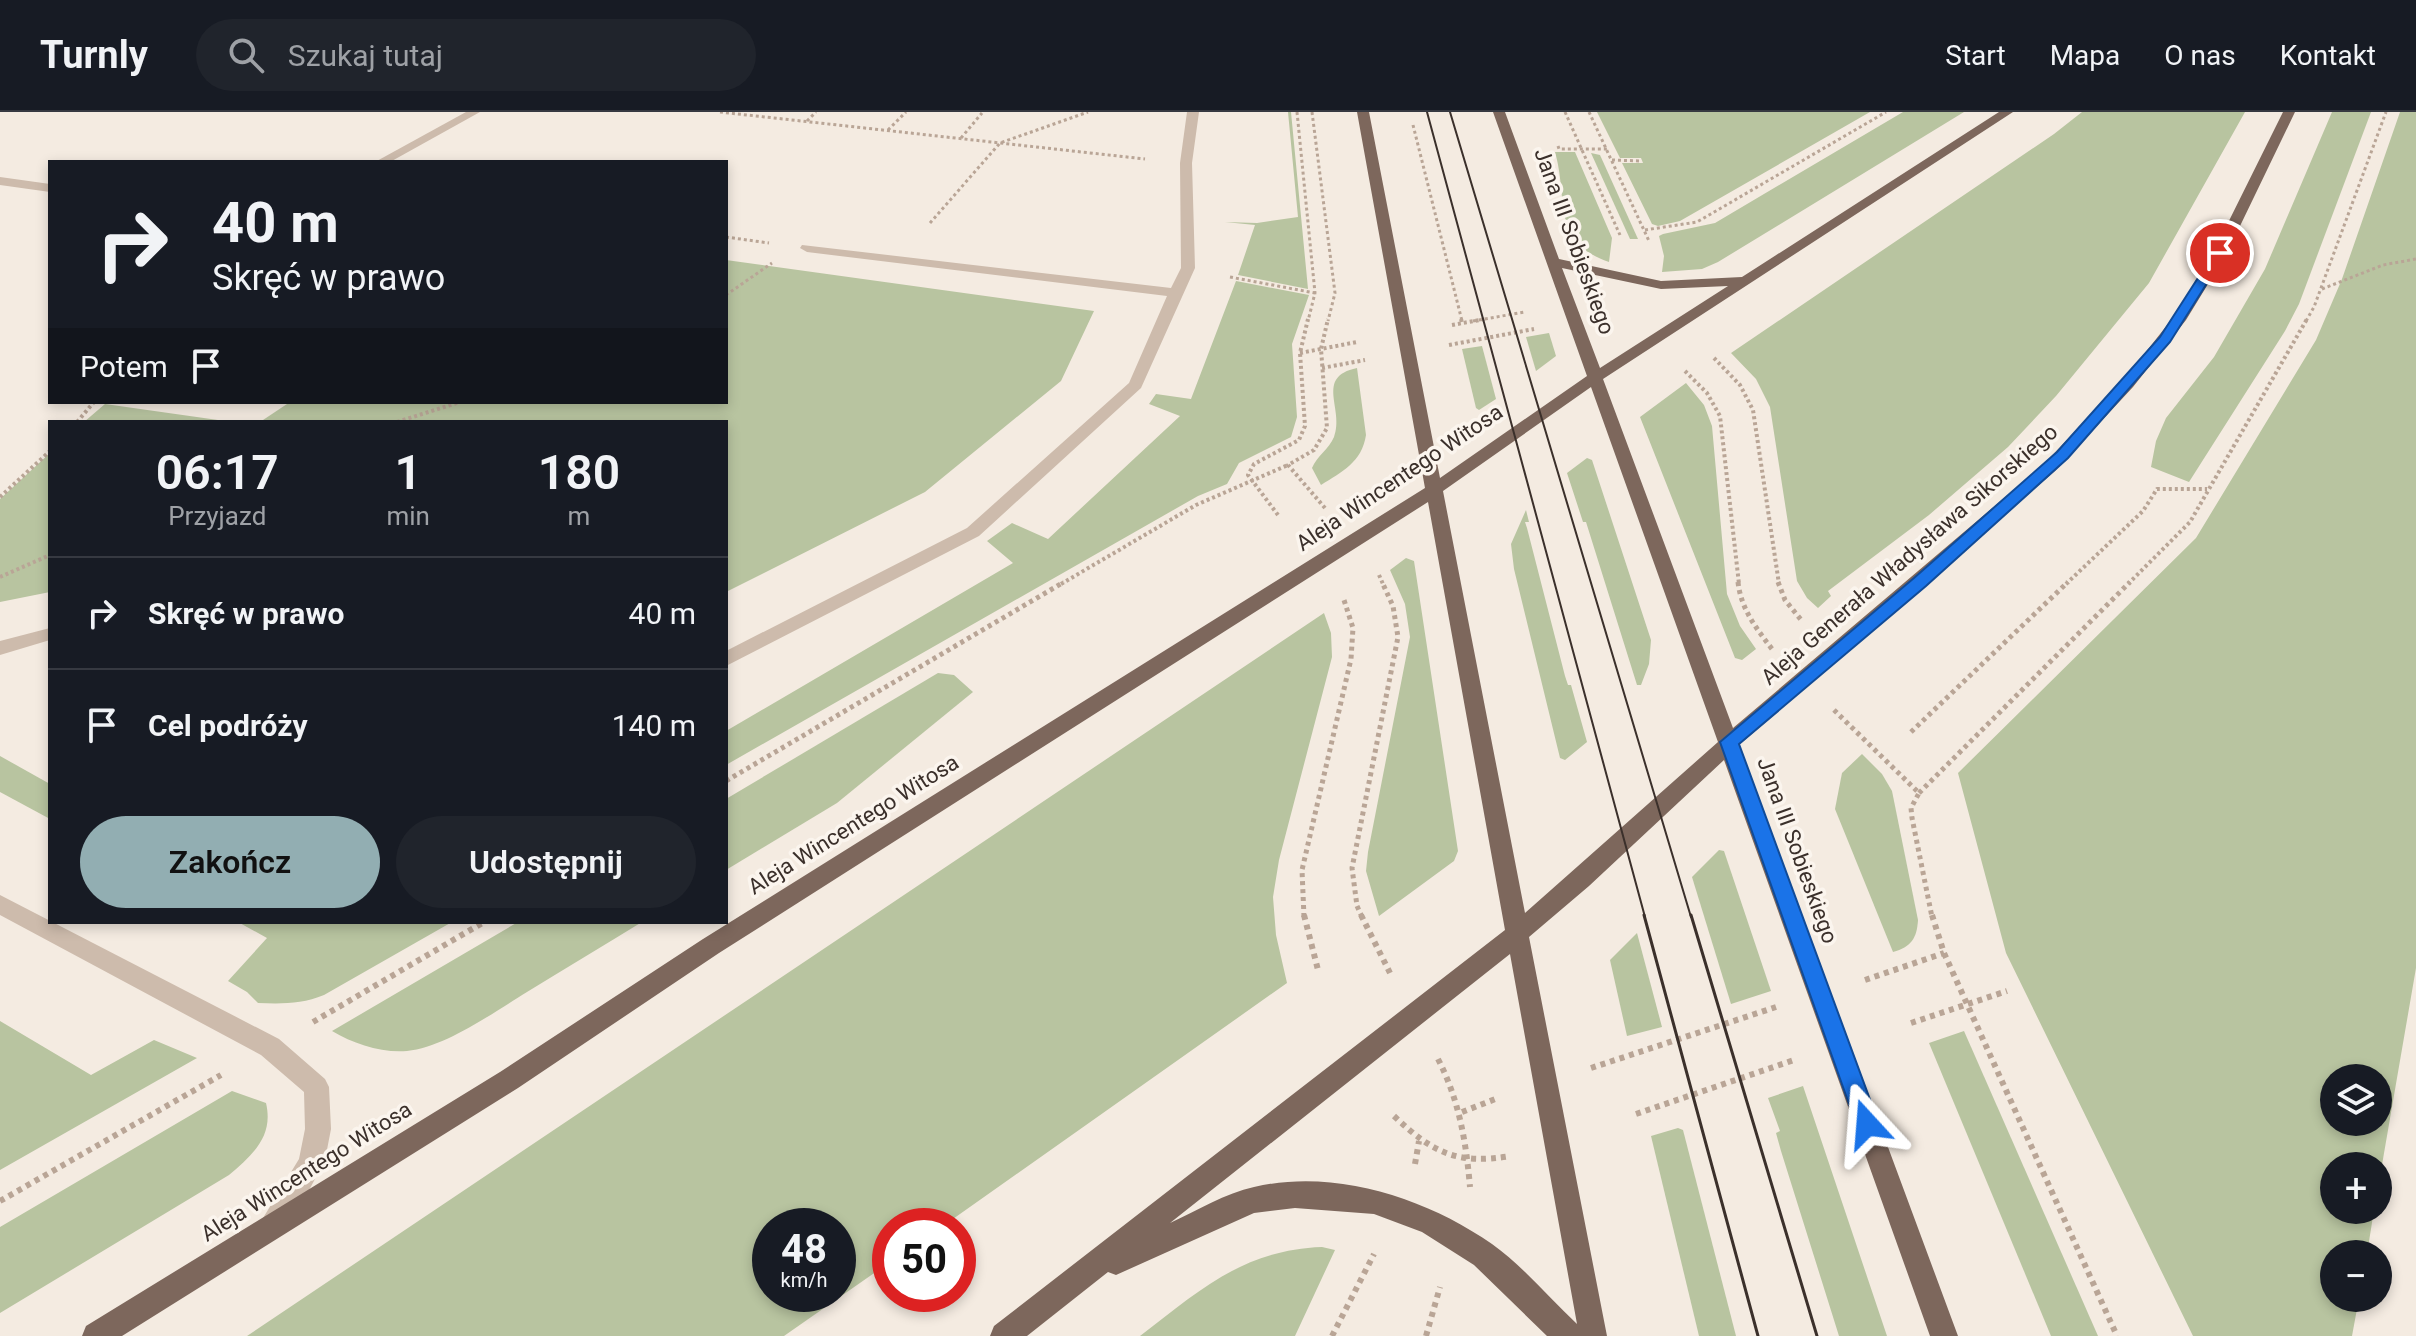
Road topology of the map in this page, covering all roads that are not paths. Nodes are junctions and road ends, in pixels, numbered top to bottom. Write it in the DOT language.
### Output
graph roads {
  1 [pos="474,112"];
  2 [pos="1193,112"];
  3 [pos="1363,112"];
  4 [pos="1499,112"];
  5 [pos="2007,112"];
  6 [pos="2289,112"];
  7 [pos="385,160"];
  8 [pos="0,181"];
  9 [pos="48,188"];
  10 [pos="807,248"];
  11 [pos="1552,261"];
  12 [pos="1747,280"];
  13 [pos="1176,293"];
  14 [pos="1595,378"];
  15 [pos="1435,490"];
  16 [pos="48,635"];
  17 [pos="0,648"];
  18 [pos="728,658"];
  19 [pos="1729,742"];
  20 [pos="0,904"];
  21 [pos="1518,933"];
  22 [pos="274,1223"];
  23 [pos="1087,1274"];
  24 [pos="96,1336"];
  25 [pos="1004,1336"];
  26 [pos="1568,1336"];
  27 [pos="1593,1336"];
  28 [pos="1944,1336"];
  1 -- 7 [label="street"];
  2 -- 13 [label="street"];
  3 -- 15 [label="main road"];
  4 -- 11 [label="main road, Jana III Sobieskiego"];
  5 -- 12 [label="main road"];
  6 -- 19 [label="main road, Aleja Generała Władysława Sikorskiego"];
  8 -- 9 [label="street"];
  10 -- 13 [label="street"];
  11 -- 12 [label="main road"];
  11 -- 14 [label="main road, Jana III Sobieskiego"];
  12 -- 14 [label="main road"];
  13 -- 18 [label="street"];
  14 -- 15 [label="main road, Aleja Wincentego Witosa"];
  14 -- 19 [label="main road, Jana III Sobieskiego"];
  15 -- 21 [label="main road"];
  15 -- 22 [label="main road, Aleja Wincentego Witosa"];
  16 -- 17 [label="street"];
  19 -- 21 [label="main road"];
  19 -- 28 [label="main road, Jana III Sobieskiego"];
  20 -- 22 [label="street"];
  21 -- 23 [label="main road"];
  21 -- 27 [label="main road"];
  22 -- 24 [label="main road, Aleja Wincentego Witosa"];
  23 -- 25 [label="main road"];
  23 -- 26 [label="main road"];
}
